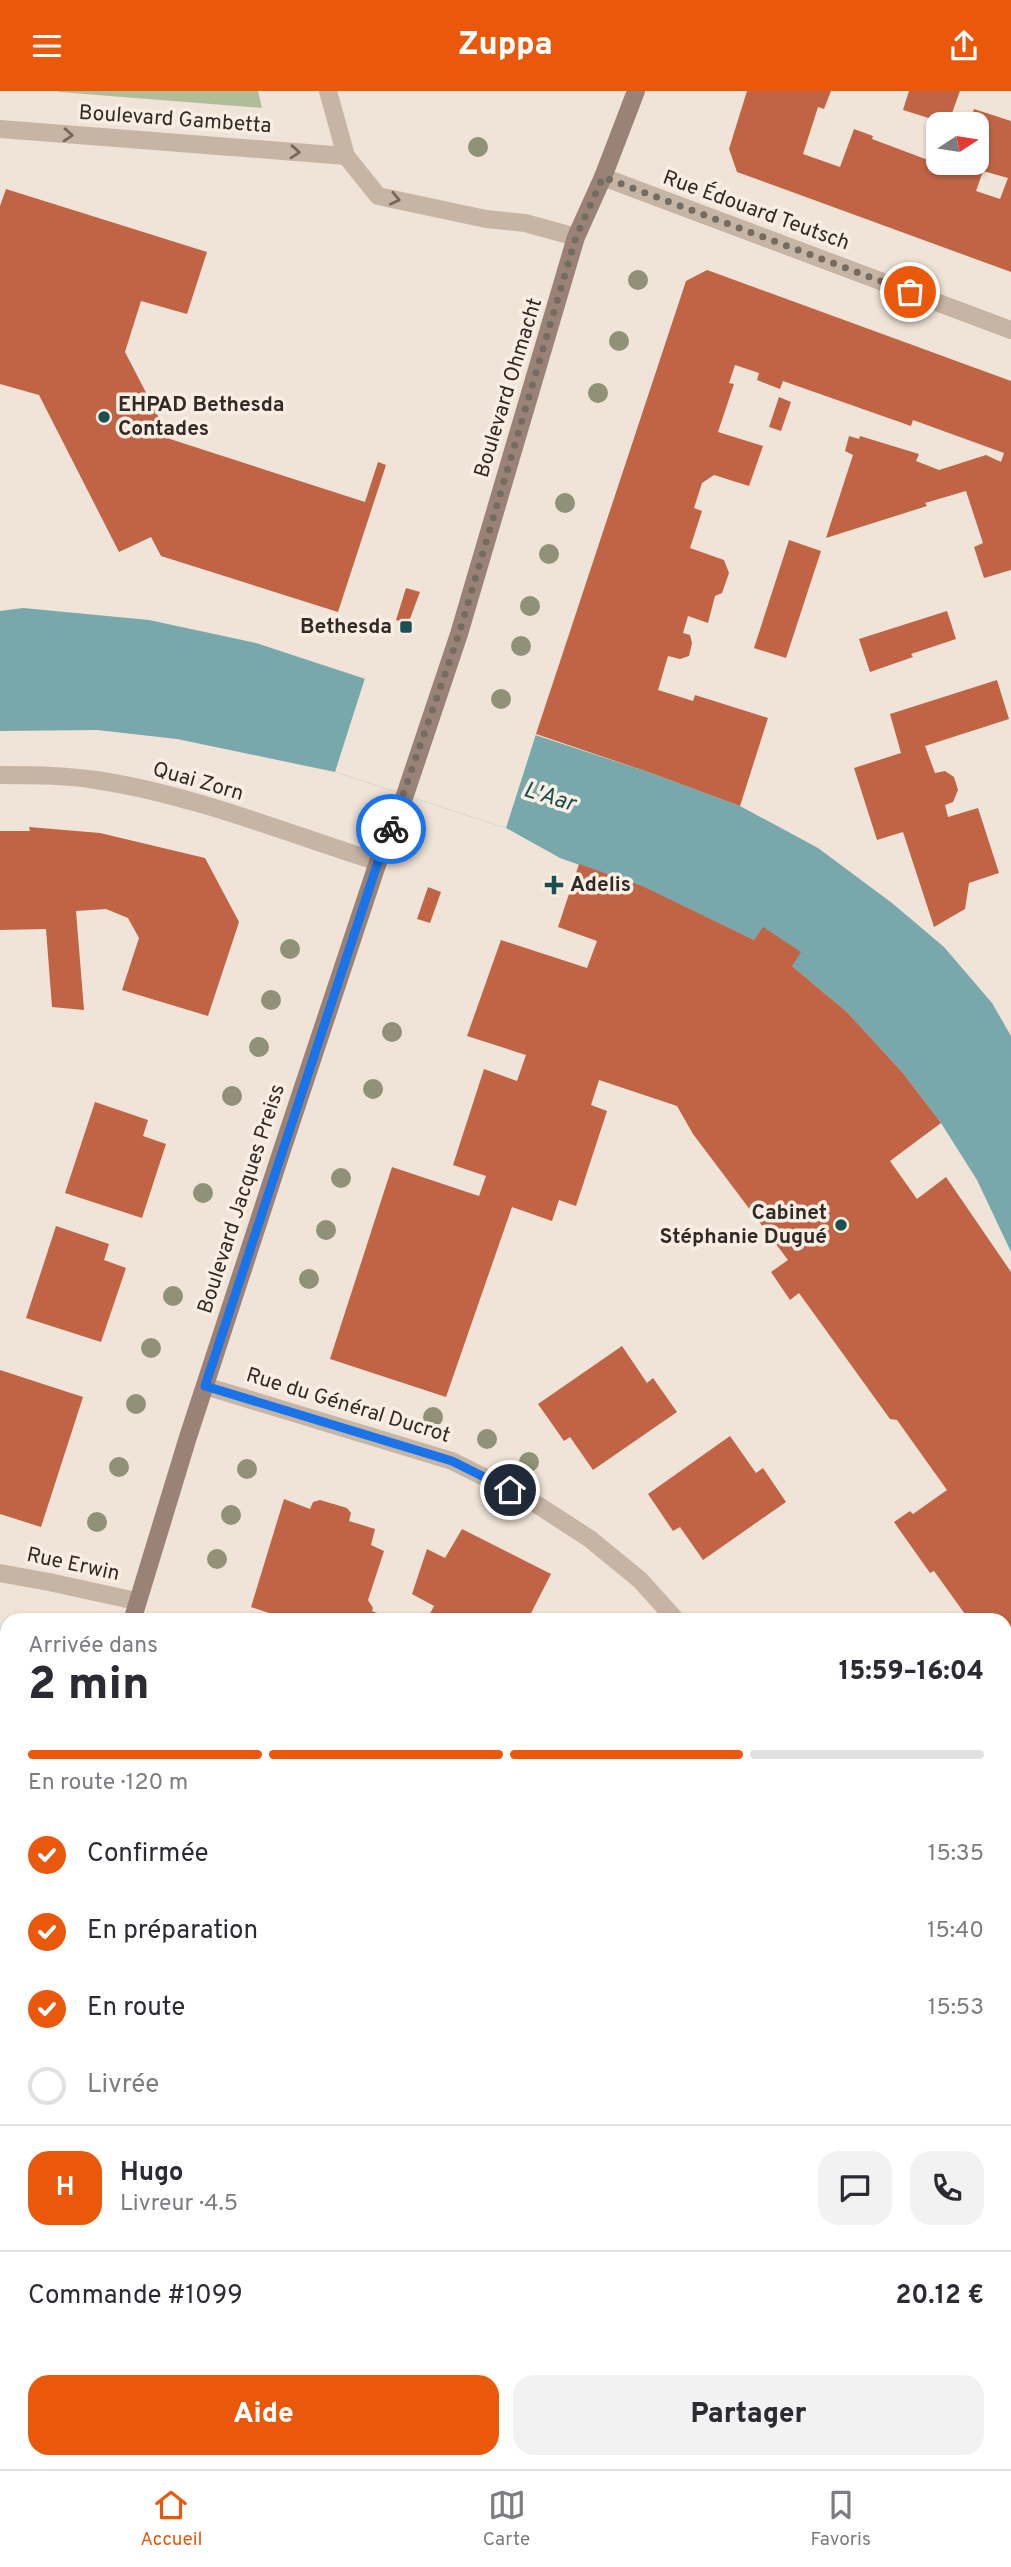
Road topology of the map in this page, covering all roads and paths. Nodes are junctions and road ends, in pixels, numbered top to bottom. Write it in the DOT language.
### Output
graph roads {
  1 [pos="328,91"];
  2 [pos="636,91"];
  3 [pos="0,129"];
  4 [pos="346,156"];
  5 [pos="603,177"];
  6 [pos="576,237"];
  7 [pos="1011,330"];
  8 [pos="0,775"];
  9 [pos="405,795"];
  10 [pos="378,862"];
  11 [pos="205,1386"];
  12 [pos="0,1573"];
  13 [pos="136,1601"];
  14 [pos="134,1613"];
  15 [pos="670,1613"];
  1 -- 4 [label="street"];
  2 -- 5 [label="main road, Boulevard Ohmacht"];
  3 -- 4 [label="street, Boulevard Gambetta, one-way"];
  4 -- 6 [label="street, one-way"];
  5 -- 6 [label="main road, Boulevard Ohmacht"];
  5 -- 7 [label="street, Rue Édouard Teutsch"];
  6 -- 9 [label="main road, Boulevard Ohmacht"];
  8 -- 10 [label="street, Quai Zorn"];
  9 -- 10 [label="main road, Boulevard Jacques Preiss"];
  10 -- 11 [label="main road, Boulevard Jacques Preiss"];
  11 -- 13 [label="main road, Boulevard Jacques Preiss"];
  11 -- 15 [label="street, Rue du Général Ducrot"];
  12 -- 13 [label="street, Rue Erwin"];
  13 -- 14 [label="main road, Boulevard Jacques Preiss"];
}
